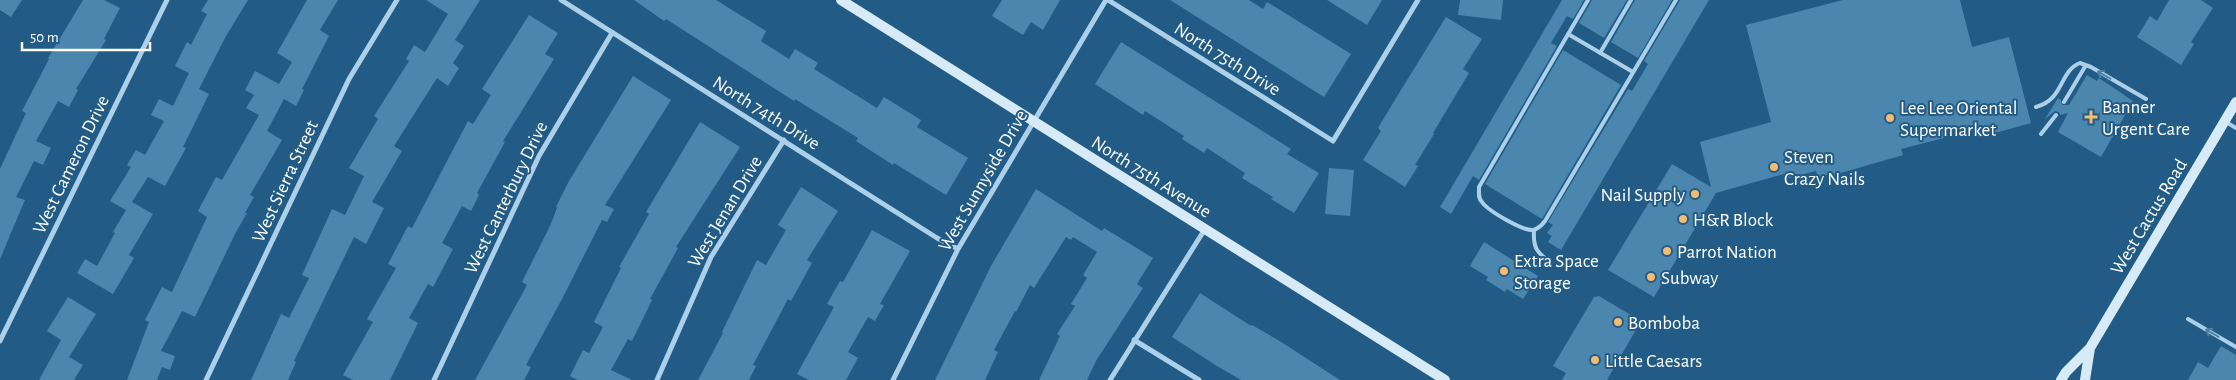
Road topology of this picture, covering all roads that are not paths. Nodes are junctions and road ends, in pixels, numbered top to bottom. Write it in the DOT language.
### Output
graph roads {
  1 [pos="168,0"];
  2 [pos="397,0"];
  3 [pos="561,0"];
  4 [pos="841,0"];
  5 [pos="1107,0"];
  6 [pos="1418,0"];
  7 [pos="1588,0"];
  8 [pos="1631,0"];
  9 [pos="1676,0"];
  10 [pos="612,33"];
  11 [pos="1568,34"];
  12 [pos="1600,53"];
  13 [pos="2086,65"];
  14 [pos="1633,72"];
  15 [pos="2146,99"];
  16 [pos="2064,102"];
  17 [pos="2236,102"];
  18 [pos="2036,107"];
  19 [pos="2056,115"];
  20 [pos="2224,121"];
  21 [pos="1033,122"];
  22 [pos="2236,128"];
  23 [pos="2041,134"];
  24 [pos="784,140"];
  25 [pos="1205,229"];
  26 [pos="1534,230"];
  27 [pos="958,249"];
  28 [pos="1550,262"];
  29 [pos="2188,319"];
  30 [pos="1134,340"];
  31 [pos="0,342"];
  32 [pos="2090,348"];
  33 [pos="2236,348"];
  34 [pos="206,380"];
  35 [pos="434,380"];
  36 [pos="657,380"];
  37 [pos="893,380"];
  38 [pos="1110,380"];
  39 [pos="1199,380"];
  40 [pos="1445,380"];
  41 [pos="2061,380"];
  42 [pos="2085,380"];
  1 -- 31 [label="street, West Cameron Drive"];
  2 -- 34 [label="street, West Sierra Street"];
  3 -- 10 [label="street, North 74th Drive"];
  4 -- 21 [label="main road, North 75th Avenue"];
  5 -- 6 [label="street, North 75th Drive"];
  5 -- 21 [label="street, West Sunnyside Drive"];
  7 -- 11 [label="lane"];
  8 -- 12 [label="lane"];
  9 -- 14 [label="lane"];
  10 -- 24 [label="street, North 74th Drive"];
  10 -- 35 [label="street, West Canterbury Drive"];
  11 -- 12 [label="lane"];
  11 -- 26 [label="lane"];
  12 -- 14 [label="lane"];
  15 -- 13 [label="lane, one-way"];
  13 -- 16 [label="lane"];
  13 -- 18 [label="lane"];
  14 -- 26 [label="lane"];
  17 -- 20 [label="main road, West Cactus Road"];
  19 -- 23 [label="lane"];
  20 -- 22 [label="lane"];
  20 -- 32 [label="main road, West Cactus Road"];
  21 -- 25 [label="main road, North 75th Avenue"];
  21 -- 27 [label="street, West Sunnyside Drive"];
  24 -- 27 [label="street, North 74th Drive"];
  24 -- 36 [label="street, West Jenan Drive"];
  25 -- 30 [label="street"];
  25 -- 40 [label="main road, North 75th Avenue"];
  26 -- 28 [label="lane"];
  27 -- 37 [label="street, West Sunnyside Drive"];
  33 -- 29 [label="lane, one-way"];
  30 -- 38 [label="street"];
  30 -- 39 [label="street"];
  32 -- 41 [label="main road, West Cactus Road"];
  32 -- 42 [label="main road, West Cactus Road"];
}
